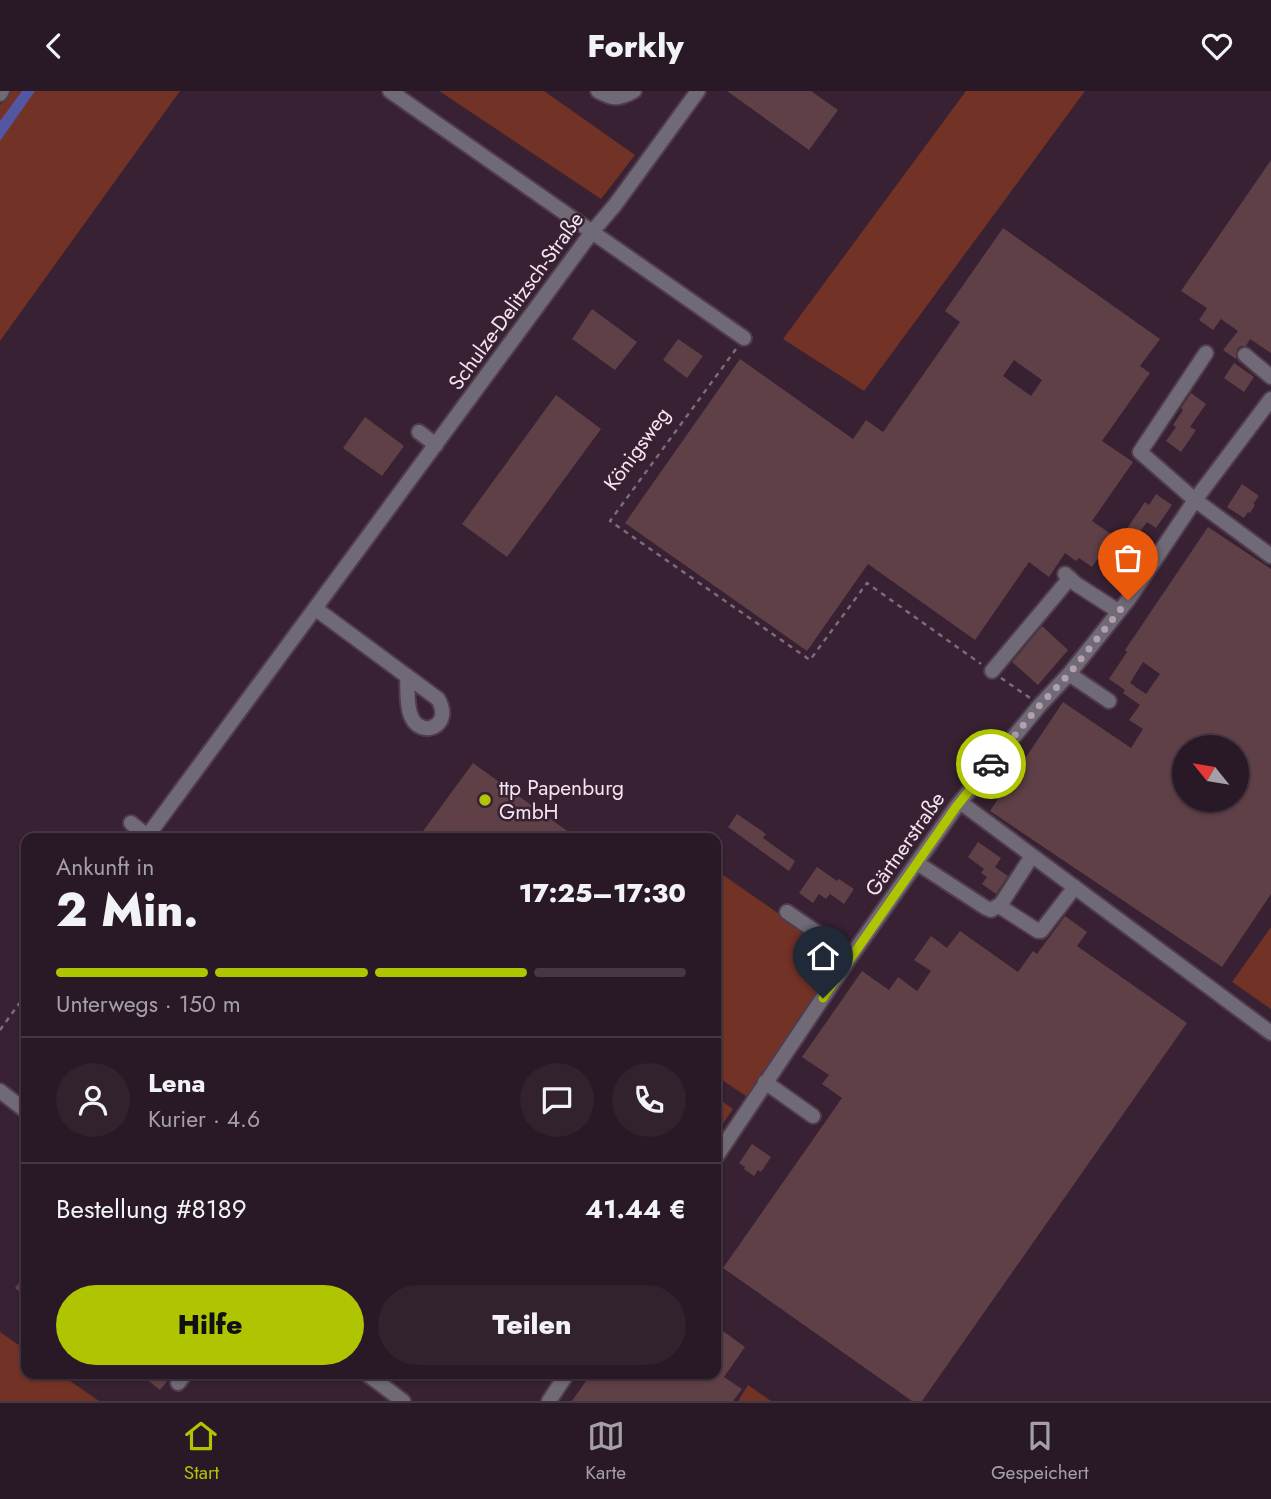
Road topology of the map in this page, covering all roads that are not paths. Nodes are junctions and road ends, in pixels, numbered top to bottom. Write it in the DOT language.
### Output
graph roads {
  1 [pos="390,91"];
  2 [pos="598,91"];
  3 [pos="634,91"];
  4 [pos="698,91"];
  5 [pos="592,232"];
  6 [pos="744,338"];
  7 [pos="1206,353"];
  8 [pos="1245,355"];
  9 [pos="1271,377"];
  10 [pos="1271,399"];
  11 [pos="419,432"];
  12 [pos="436,445"];
  13 [pos="1195,501"];
  14 [pos="1271,556"];
  15 [pos="316,609"];
  16 [pos="1118,611"];
  17 [pos="992,671"];
  18 [pos="1069,674"];
  19 [pos="407,677"];
  20 [pos="1109,701"];
  21 [pos="960,802"];
  22 [pos="131,823"];
  23 [pos="142,833"];
  24 [pos="151,833"];
  25 [pos="1032,856"];
  26 [pos="917,863"];
  27 [pos="1075,887"];
  28 [pos="999,906"];
  29 [pos="787,912"];
  30 [pos="851,956"];
  31 [pos="1271,1033"];
  32 [pos="765,1082"];
  33 [pos="0,1091"];
  34 [pos="21,1107"];
  35 [pos="813,1116"];
  36 [pos="721,1149"];
  37 [pos="374,1379"];
  38 [pos="564,1379"];
  39 [pos="403,1401"];
  40 [pos="549,1401"];
  1 -- 5 [label="street"];
  2 -- 3 [label="street"];
  4 -- 5 [label="street, Schulze-Delitzsch-Straße"];
  5 -- 6 [label="street"];
  5 -- 12 [label="street, Schulze-Delitzsch-Straße"];
  7 -- 13 [label="street"];
  8 -- 9 [label="street"];
  10 -- 13 [label="street, Gärtnerstraße"];
  11 -- 12 [label="street"];
  12 -- 15 [label="street, Schulze-Delitzsch-Straße"];
  13 -- 14 [label="street"];
  13 -- 16 [label="street, Gärtnerstraße"];
  15 -- 19 [label="street"];
  15 -- 24 [label="street, Schulze-Delitzsch-Straße"];
  16 -- 17 [label="street"];
  16 -- 18 [label="street, Gärtnerstraße"];
  18 -- 20 [label="street"];
  18 -- 21 [label="street, Gärtnerstraße"];
  21 -- 25 [label="street"];
  21 -- 26 [label="street, Gärtnerstraße"];
  22 -- 23 [label="street, Schulze-Delitzsch-Straße"];
  25 -- 27 [label="street"];
  25 -- 28 [label="street"];
  26 -- 28 [label="street"];
  26 -- 30 [label="street, Gärtnerstraße"];
  27 -- 28 [label="street"];
  27 -- 31 [label="street"];
  29 -- 30 [label="street"];
  30 -- 32 [label="street, Gärtnerstraße"];
  32 -- 35 [label="street"];
  32 -- 36 [label="street, Gärtnerstraße"];
  33 -- 34 [label="street"];
  37 -- 39 [label="street"];
  38 -- 40 [label="street"];
}
